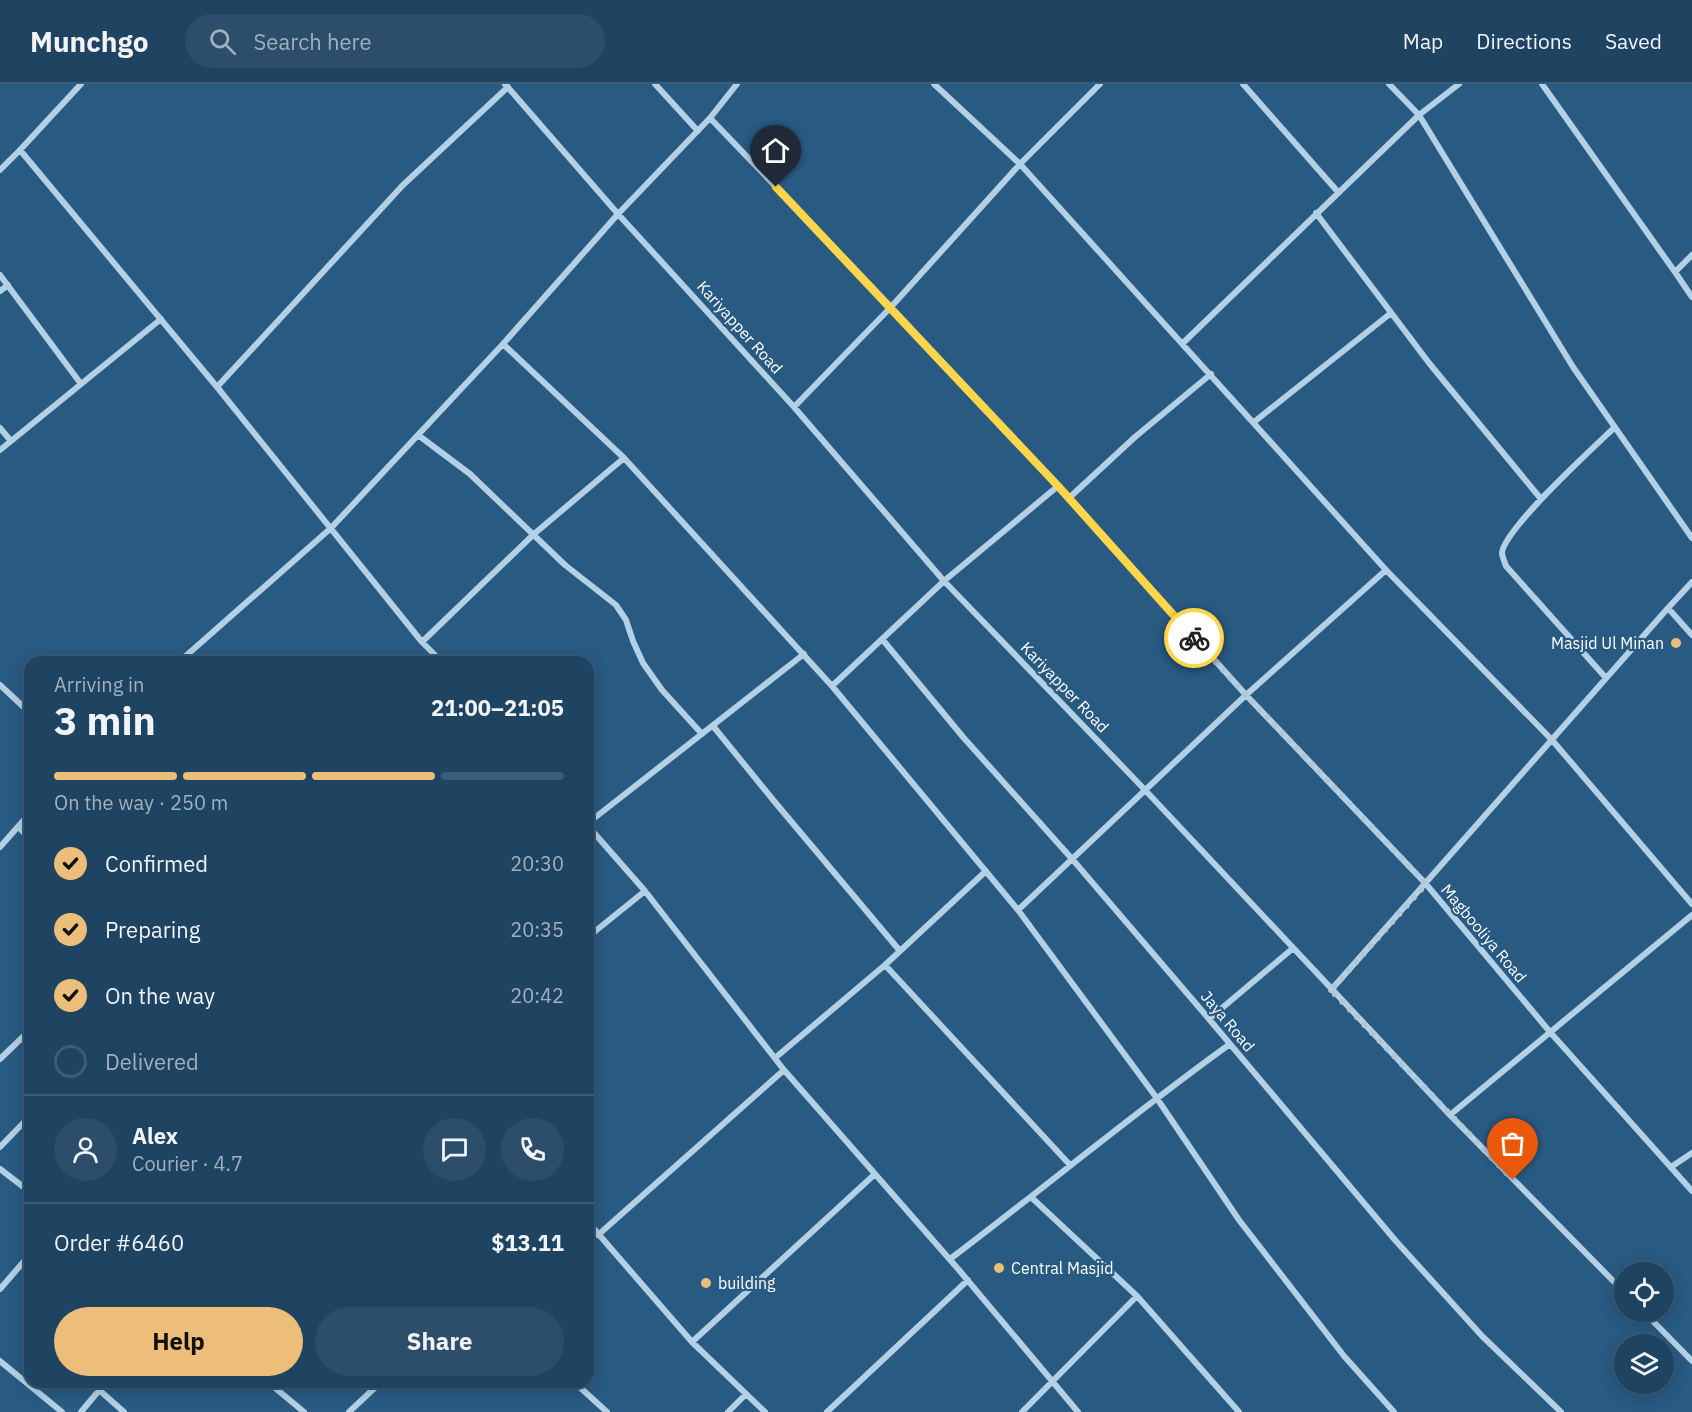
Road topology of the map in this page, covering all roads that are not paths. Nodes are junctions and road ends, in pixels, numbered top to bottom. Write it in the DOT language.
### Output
graph roads {
  1 [pos="81,84"];
  2 [pos="655,84"];
  3 [pos="737,84"];
  4 [pos="934,84"];
  5 [pos="1100,84"];
  6 [pos="1243,84"];
  7 [pos="1389,84"];
  8 [pos="1458,84"];
  9 [pos="1542,84"];
  10 [pos="507,86"];
  11 [pos="944,87"];
  12 [pos="1419,115"];
  13 [pos="710,118"];
  14 [pos="698,131"];
  15 [pos="20,150"];
  16 [pos="1020,164"];
  17 [pos="0,170"];
  18 [pos="1338,192"];
  19 [pos="1316,213"];
  20 [pos="618,214"];
  21 [pos="1692,255"];
  22 [pos="1675,272"];
  23 [pos="0,275"];
  24 [pos="8,285"];
  25 [pos="0,291"];
  26 [pos="1692,297"];
  27 [pos="891,307"];
  28 [pos="1391,313"];
  29 [pos="161,319"];
  30 [pos="1183,343"];
  31 [pos="503,344"];
  32 [pos="1211,374"];
  33 [pos="81,384"];
  34 [pos="217,387"];
  35 [pos="794,407"];
  36 [pos="1254,422"];
  37 [pos="1615,427"];
  38 [pos="0,428"];
  39 [pos="418,435"];
  40 [pos="11,441"];
  41 [pos="0,450"];
  42 [pos="624,458"];
  43 [pos="1058,486"];
  44 [pos="1069,498"];
  45 [pos="1541,499"];
  46 [pos="331,528"];
  47 [pos="534,534"];
  48 [pos="1692,538"];
  49 [pos="1386,570"];
  50 [pos="944,581"];
  51 [pos="1692,582"];
  52 [pos="1668,608"];
  53 [pos="1692,635"];
  54 [pos="882,639"];
  55 [pos="422,642"];
  56 [pos="804,654"];
  57 [pos="186,656"];
  58 [pos="435,656"];
  59 [pos="1606,678"];
  60 [pos="0,685"];
  61 [pos="832,686"];
  62 [pos="1246,695"];
  63 [pos="24,707"];
  64 [pos="713,726"];
  65 [pos="702,734"];
  66 [pos="1552,740"];
  67 [pos="1146,791"];
  68 [pos="594,820"];
  69 [pos="24,821"];
  70 [pos="19,828"];
  71 [pos="594,832"];
  72 [pos="24,833"];
  73 [pos="0,847"];
  74 [pos="1073,860"];
  75 [pos="986,871"];
  76 [pos="1426,884"];
  77 [pos="645,891"];
  78 [pos="1692,904"];
  79 [pos="1018,910"];
  80 [pos="1692,915"];
  81 [pos="594,931"];
  82 [pos="1292,949"];
  83 [pos="900,951"];
  84 [pos="885,965"];
  85 [pos="1331,990"];
  86 [pos="1209,1019"];
  87 [pos="1550,1032"];
  88 [pos="24,1036"];
  89 [pos="1230,1044"];
  90 [pos="775,1058"];
  91 [pos="0,1059"];
  92 [pos="784,1071"];
  93 [pos="1156,1097"];
  94 [pos="1450,1115"];
  95 [pos="24,1122"];
  96 [pos="0,1147"];
  97 [pos="1692,1153"];
  98 [pos="1070,1165"];
  99 [pos="1671,1167"];
  100 [pos="0,1169"];
  101 [pos="875,1174"];
  102 [pos="24,1187"];
  103 [pos="1692,1191"];
  104 [pos="1031,1197"];
  105 [pos="594,1230"];
  106 [pos="598,1235"];
  107 [pos="950,1259"];
  108 [pos="24,1261"];
  109 [pos="968,1280"];
  110 [pos="1614,1282"];
  111 [pos="0,1289"];
  112 [pos="1137,1296"];
  113 [pos="1654,1322"];
  114 [pos="692,1342"];
  115 [pos="0,1361"];
  116 [pos="1692,1361"];
  117 [pos="24,1381"];
  118 [pos="1053,1381"];
  119 [pos="33,1388"];
  120 [pos="275,1388"];
  121 [pos="375,1388"];
  122 [pos="581,1388"];
  123 [pos="98,1389"];
  124 [pos="746,1394"];
  125 [pos="62,1412"];
  126 [pos="81,1412"];
  127 [pos="124,1412"];
  128 [pos="304,1412"];
  129 [pos="349,1412"];
  130 [pos="607,1412"];
  131 [pos="728,1412"];
  132 [pos="765,1412"];
  133 [pos="827,1412"];
  134 [pos="1022,1412"];
  135 [pos="1078,1412"];
  136 [pos="1239,1412"];
  137 [pos="1394,1412"];
  138 [pos="1561,1412"];
  1 -- 15 [label="street"];
  2 -- 14 [label="street"];
  3 -- 13 [label="street"];
  4 -- 11 [label="street"];
  5 -- 16 [label="street"];
  6 -- 18 [label="street"];
  7 -- 12 [label="street"];
  8 -- 12 [label="street"];
  9 -- 22 [label="street"];
  10 -- 20 [label="street, Kariyapper Road"];
  10 -- 34 [label="street"];
  11 -- 16 [label="street"];
  12 -- 18 [label="street"];
  12 -- 37 [label="street"];
  13 -- 14 [label="street"];
  13 -- 27 [label="street, Magbooliya Road"];
  14 -- 20 [label="street"];
  15 -- 17 [label="street"];
  15 -- 29 [label="street"];
  16 -- 27 [label="street"];
  16 -- 30 [label="street"];
  18 -- 19 [label="street"];
  19 -- 28 [label="street"];
  19 -- 30 [label="street"];
  20 -- 31 [label="street"];
  20 -- 35 [label="street, Kariyapper Road"];
  21 -- 22 [label="street"];
  22 -- 26 [label="street"];
  23 -- 24 [label="street"];
  24 -- 25 [label="street"];
  24 -- 33 [label="street"];
  27 -- 35 [label="street"];
  27 -- 43 [label="street, Magbooliya Road"];
  28 -- 36 [label="street"];
  28 -- 45 [label="street"];
  29 -- 33 [label="street"];
  29 -- 34 [label="street"];
  30 -- 32 [label="street"];
  31 -- 39 [label="street"];
  31 -- 42 [label="street"];
  32 -- 36 [label="street"];
  32 -- 44 [label="street"];
  33 -- 40 [label="street"];
  34 -- 46 [label="street"];
  35 -- 50 [label="street, Kariyapper Road"];
  36 -- 49 [label="street"];
  37 -- 45 [label="street"];
  37 -- 48 [label="street"];
  38 -- 40 [label="street"];
  39 -- 46 [label="street"];
  39 -- 47 [label="street"];
  40 -- 41 [label="street"];
  42 -- 47 [label="street"];
  42 -- 56 [label="street"];
  43 -- 44 [label="street, Magbooliya Road"];
  43 -- 50 [label="street"];
  44 -- 62 [label="street, Magbooliya Road"];
  45 -- 59 [label="street"];
  46 -- 55 [label="street"];
  46 -- 57 [label="street"];
  47 -- 55 [label="street"];
  47 -- 65 [label="street"];
  49 -- 62 [label="street"];
  49 -- 66 [label="street"];
  50 -- 54 [label="street"];
  50 -- 67 [label="street, Kariyapper Road"];
  51 -- 52 [label="street"];
  52 -- 53 [label="street"];
  52 -- 59 [label="street"];
  54 -- 61 [label="street"];
  54 -- 74 [label="street, Jaya Road"];
  55 -- 58 [label="street"];
  56 -- 61 [label="street"];
  56 -- 64 [label="street"];
  59 -- 66 [label="street"];
  60 -- 63 [label="street"];
  61 -- 75 [label="street"];
  62 -- 67 [label="street"];
  62 -- 76 [label="street, Magbooliya Road"];
  64 -- 65 [label="street"];
  64 -- 83 [label="street"];
  65 -- 68 [label="street"];
  66 -- 76 [label="street"];
  66 -- 78 [label="street"];
  67 -- 74 [label="street"];
  67 -- 82 [label="street, Kariyapper Road"];
  69 -- 70 [label="street"];
  70 -- 72 [label="street"];
  70 -- 73 [label="street"];
  71 -- 77 [label="street"];
  74 -- 79 [label="street"];
  74 -- 86 [label="street, Jaya Road"];
  75 -- 79 [label="street"];
  75 -- 83 [label="street"];
  76 -- 85 [label="street"];
  76 -- 87 [label="street, Magbooliya Road"];
  77 -- 81 [label="street"];
  77 -- 90 [label="street"];
  79 -- 93 [label="street"];
  80 -- 87 [label="street"];
  82 -- 85 [label="street, Kariyapper Road"];
  82 -- 86 [label="street"];
  83 -- 84 [label="street"];
  84 -- 90 [label="street"];
  84 -- 98 [label="street"];
  85 -- 94 [label="street, Kariyapper Road"];
  86 -- 89 [label="street, Jaya Road"];
  87 -- 94 [label="street"];
  87 -- 99 [label="street, Magbooliya Road"];
  88 -- 91 [label="street"];
  89 -- 93 [label="street"];
  89 -- 138 [label="street, Jaya Road"];
  90 -- 92 [label="street"];
  92 -- 101 [label="street"];
  92 -- 106 [label="street"];
  93 -- 98 [label="street"];
  93 -- 137 [label="street"];
  94 -- 110 [label="street, Kariyapper Road"];
  95 -- 96 [label="street"];
  97 -- 99 [label="street"];
  98 -- 104 [label="street"];
  99 -- 103 [label="street, Magbooliya Road"];
  100 -- 102 [label="street"];
  101 -- 107 [label="street"];
  101 -- 114 [label="street"];
  104 -- 107 [label="street"];
  104 -- 112 [label="street"];
  105 -- 106 [label="street"];
  106 -- 114 [label="street"];
  107 -- 109 [label="street"];
  108 -- 111 [label="street"];
  109 -- 118 [label="street"];
  109 -- 133 [label="street"];
  112 -- 118 [label="street"];
  112 -- 136 [label="street"];
  113 -- 116 [label="street"];
  114 -- 124 [label="street"];
  115 -- 117 [label="street"];
  118 -- 134 [label="street"];
  118 -- 135 [label="street"];
  119 -- 125 [label="street"];
  120 -- 128 [label="street"];
  121 -- 129 [label="street"];
  122 -- 130 [label="street"];
  123 -- 126 [label="street"];
  123 -- 127 [label="street"];
  124 -- 131 [label="street"];
  124 -- 132 [label="street"];
}
